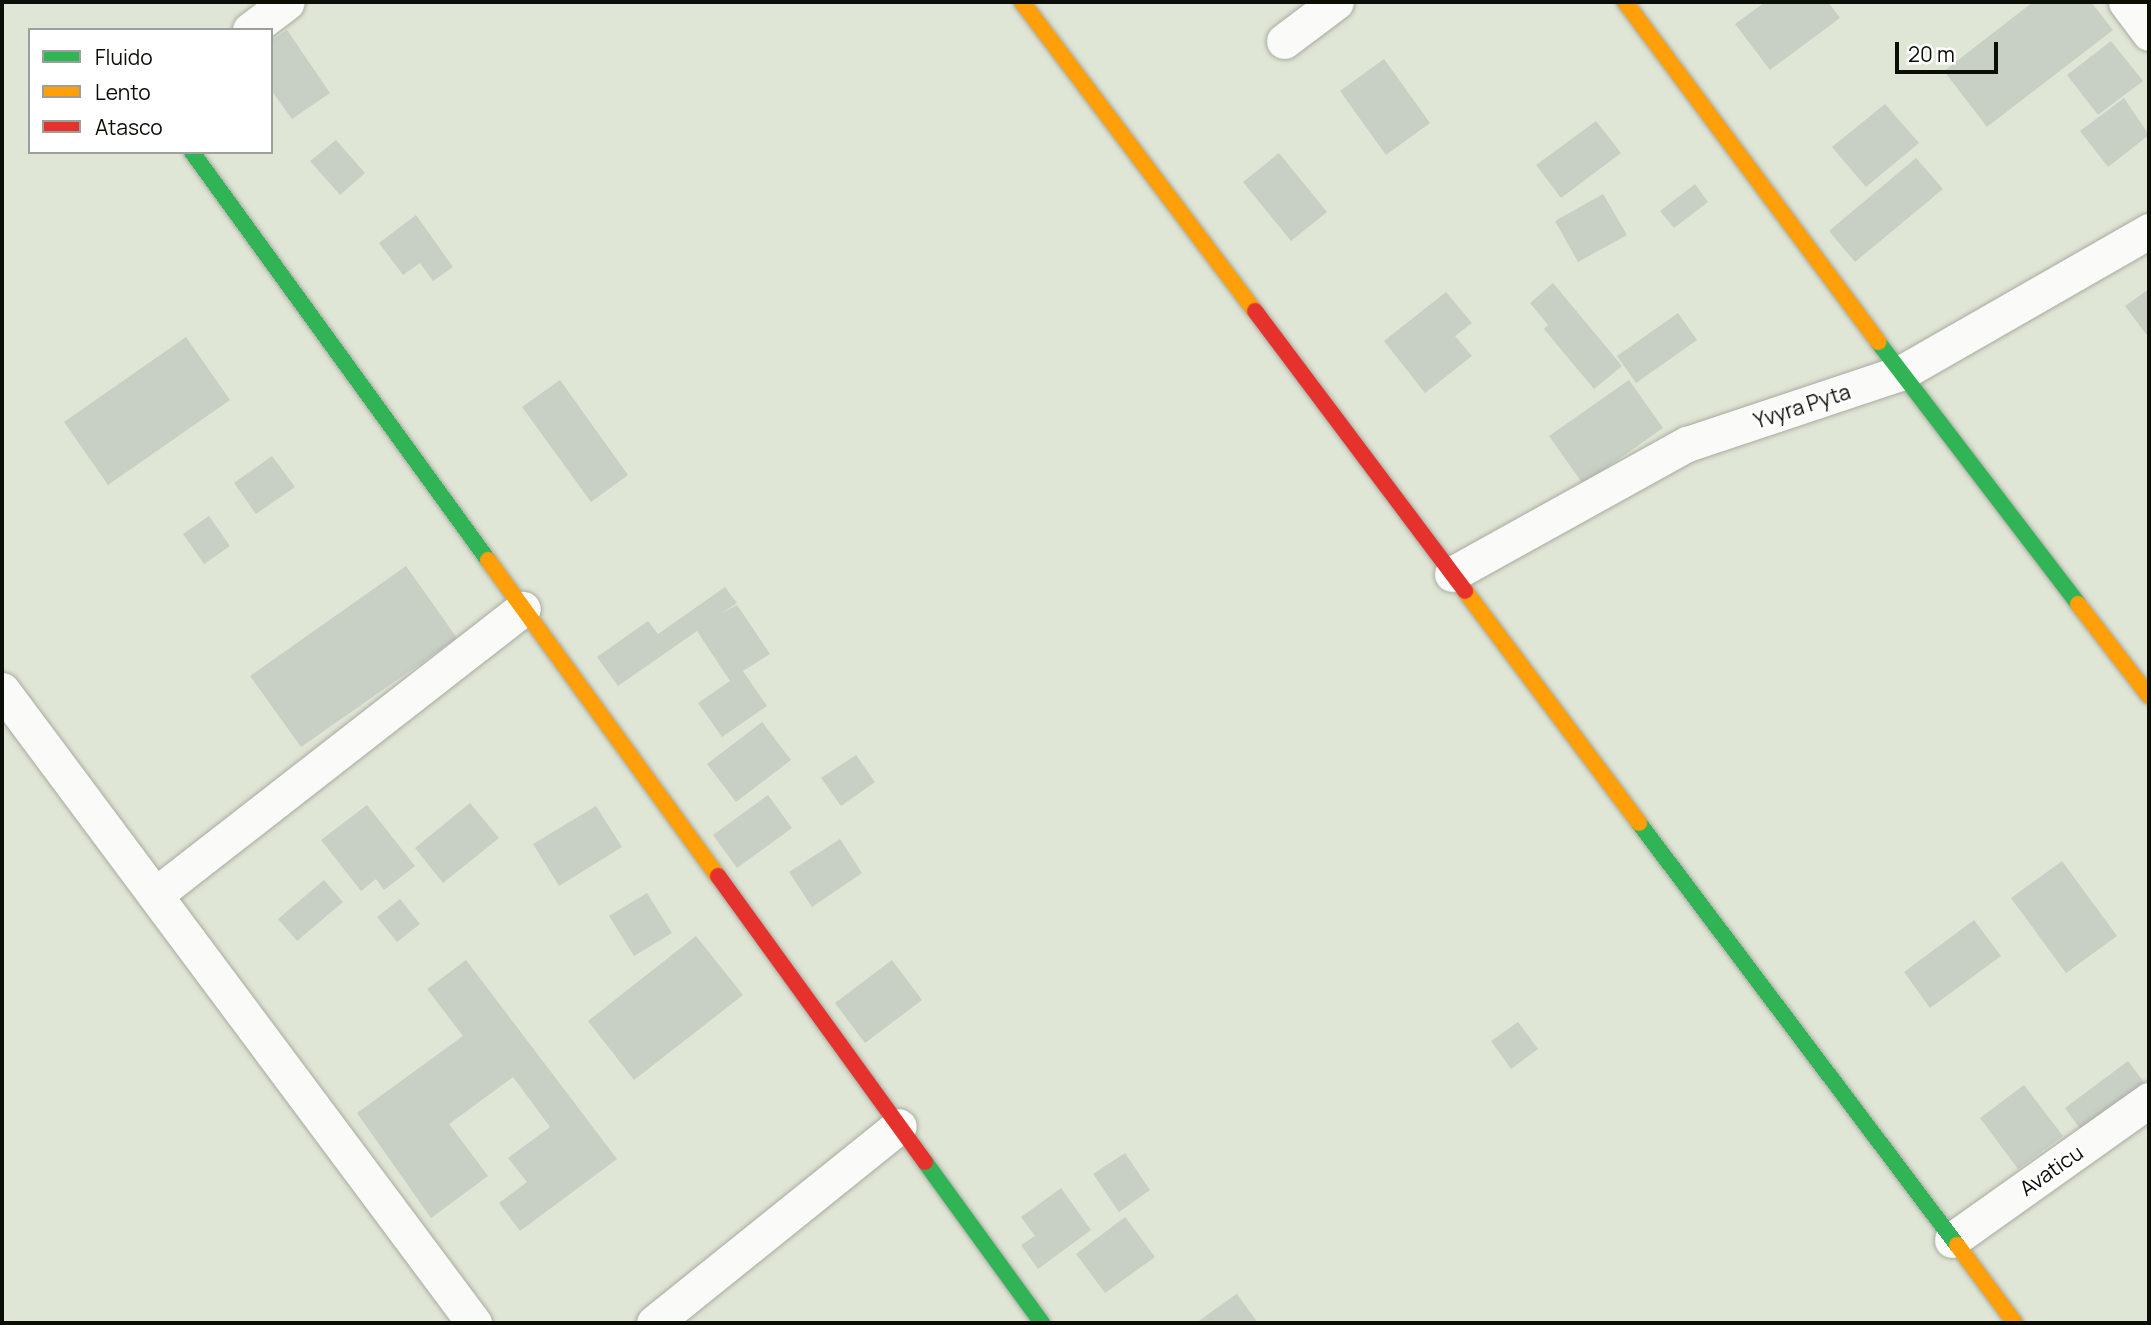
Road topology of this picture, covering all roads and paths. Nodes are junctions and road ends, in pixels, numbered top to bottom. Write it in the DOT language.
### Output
graph roads {
  1 [pos="287,2"];
  2 [pos="1022,2"];
  3 [pos="1336,2"];
  4 [pos="1625,2"];
  5 [pos="2126,2"];
  6 [pos="253,28"];
  7 [pos="2149,33"];
  8 [pos="1284,41"];
  9 [pos="193,154"];
  10 [pos="2149,231"];
  11 [pos="1901,373"];
  12 [pos="1452,574"];
  13 [pos="523,609"];
  14 [pos="2,690"];
  15 [pos="2149,696"];
  16 [pos="155,895"];
  17 [pos="2149,1100"];
  18 [pos="899,1126"];
  19 [pos="1952,1240"];
  20 [pos="474,1323"];
  21 [pos="654,1323"];
  22 [pos="1042,1323"];
  23 [pos="2015,1323"];
  1 -- 6 [label="street"];
  2 -- 12 [label="street"];
  3 -- 8 [label="street"];
  4 -- 11 [label="street"];
  5 -- 7 [label="street"];
  9 -- 13 [label="street"];
  10 -- 11 [label="street, Yvyra Pyta"];
  11 -- 12 [label="street, Yvyra Pyta"];
  11 -- 15 [label="street"];
  12 -- 19 [label="street"];
  13 -- 16 [label="street"];
  13 -- 18 [label="street"];
  14 -- 16 [label="street"];
  16 -- 20 [label="street"];
  17 -- 19 [label="street, Avaticu"];
  18 -- 21 [label="street"];
  18 -- 22 [label="street"];
  19 -- 23 [label="street"];
}
